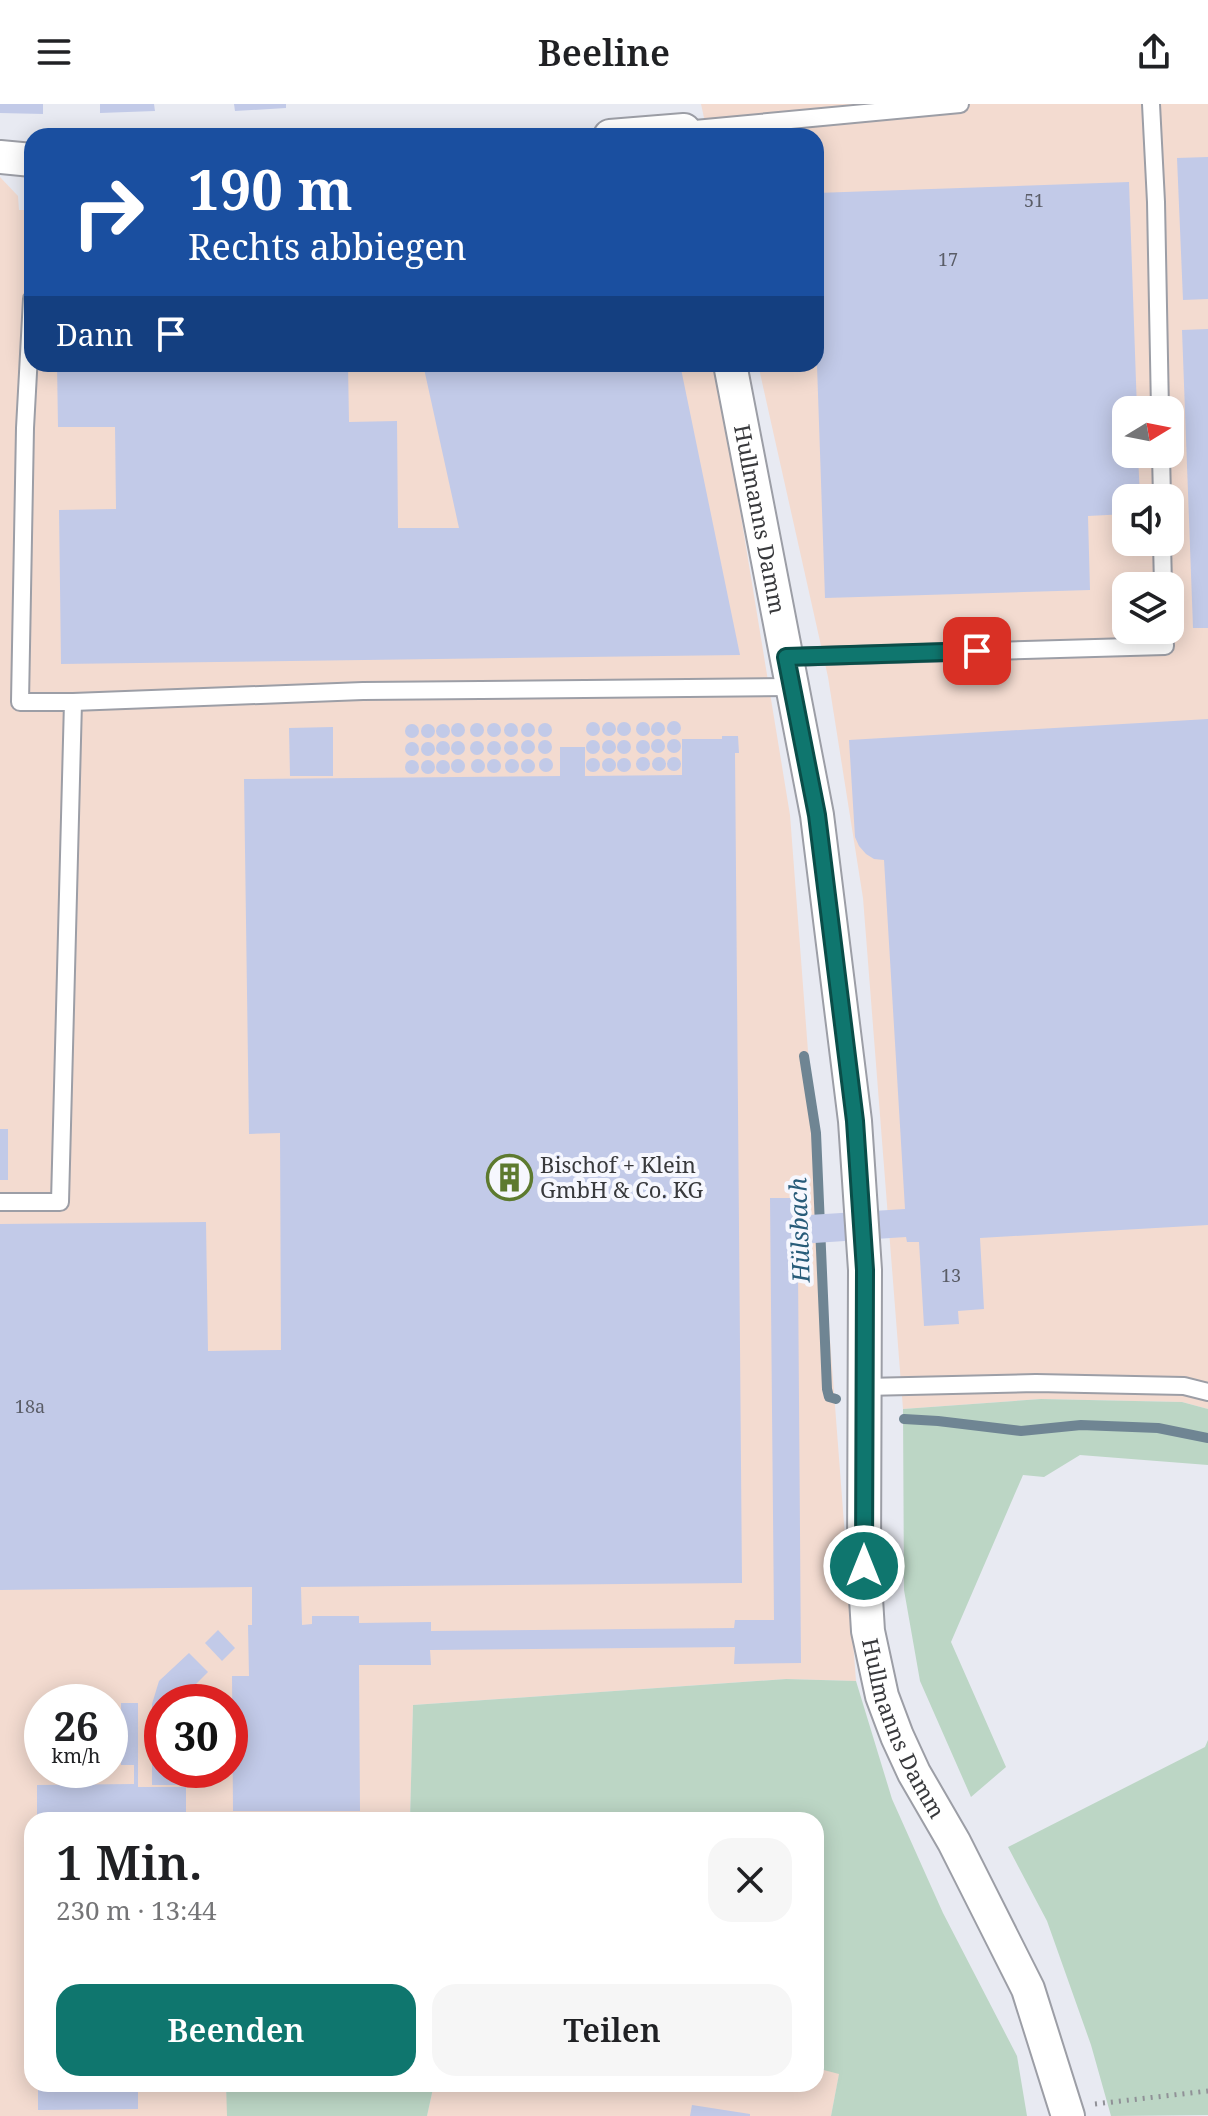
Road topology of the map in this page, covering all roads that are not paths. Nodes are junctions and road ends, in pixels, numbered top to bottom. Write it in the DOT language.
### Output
graph roads {
  1 [pos="960,104"];
  2 [pos="1151,104"];
  3 [pos="683,123"];
  4 [pos="655,128"];
  5 [pos="0,157"];
  6 [pos="24,159"];
  7 [pos="28,372"];
  8 [pos="732,372"];
  9 [pos="1160,396"];
  10 [pos="1165,644"];
  11 [pos="789,672"];
  12 [pos="73,702"];
  13 [pos="0,1202"];
  14 [pos="865,1387"];
  15 [pos="1208,1392"];
  16 [pos="1067,2111"];
  1 -- 3 [label="lane"];
  2 -- 9 [label="lane"];
  3 -- 4 [label="street"];
  5 -- 6 [label="street"];
  7 -- 12 [label="lane"];
  8 -- 11 [label="street, Hullmanns Damm"];
  10 -- 11 [label="lane"];
  11 -- 12 [label="lane"];
  11 -- 14 [label="street, Hullmanns Damm"];
  12 -- 13 [label="lane"];
  14 -- 15 [label="lane"];
  14 -- 16 [label="street, Hullmanns Damm"];
}
